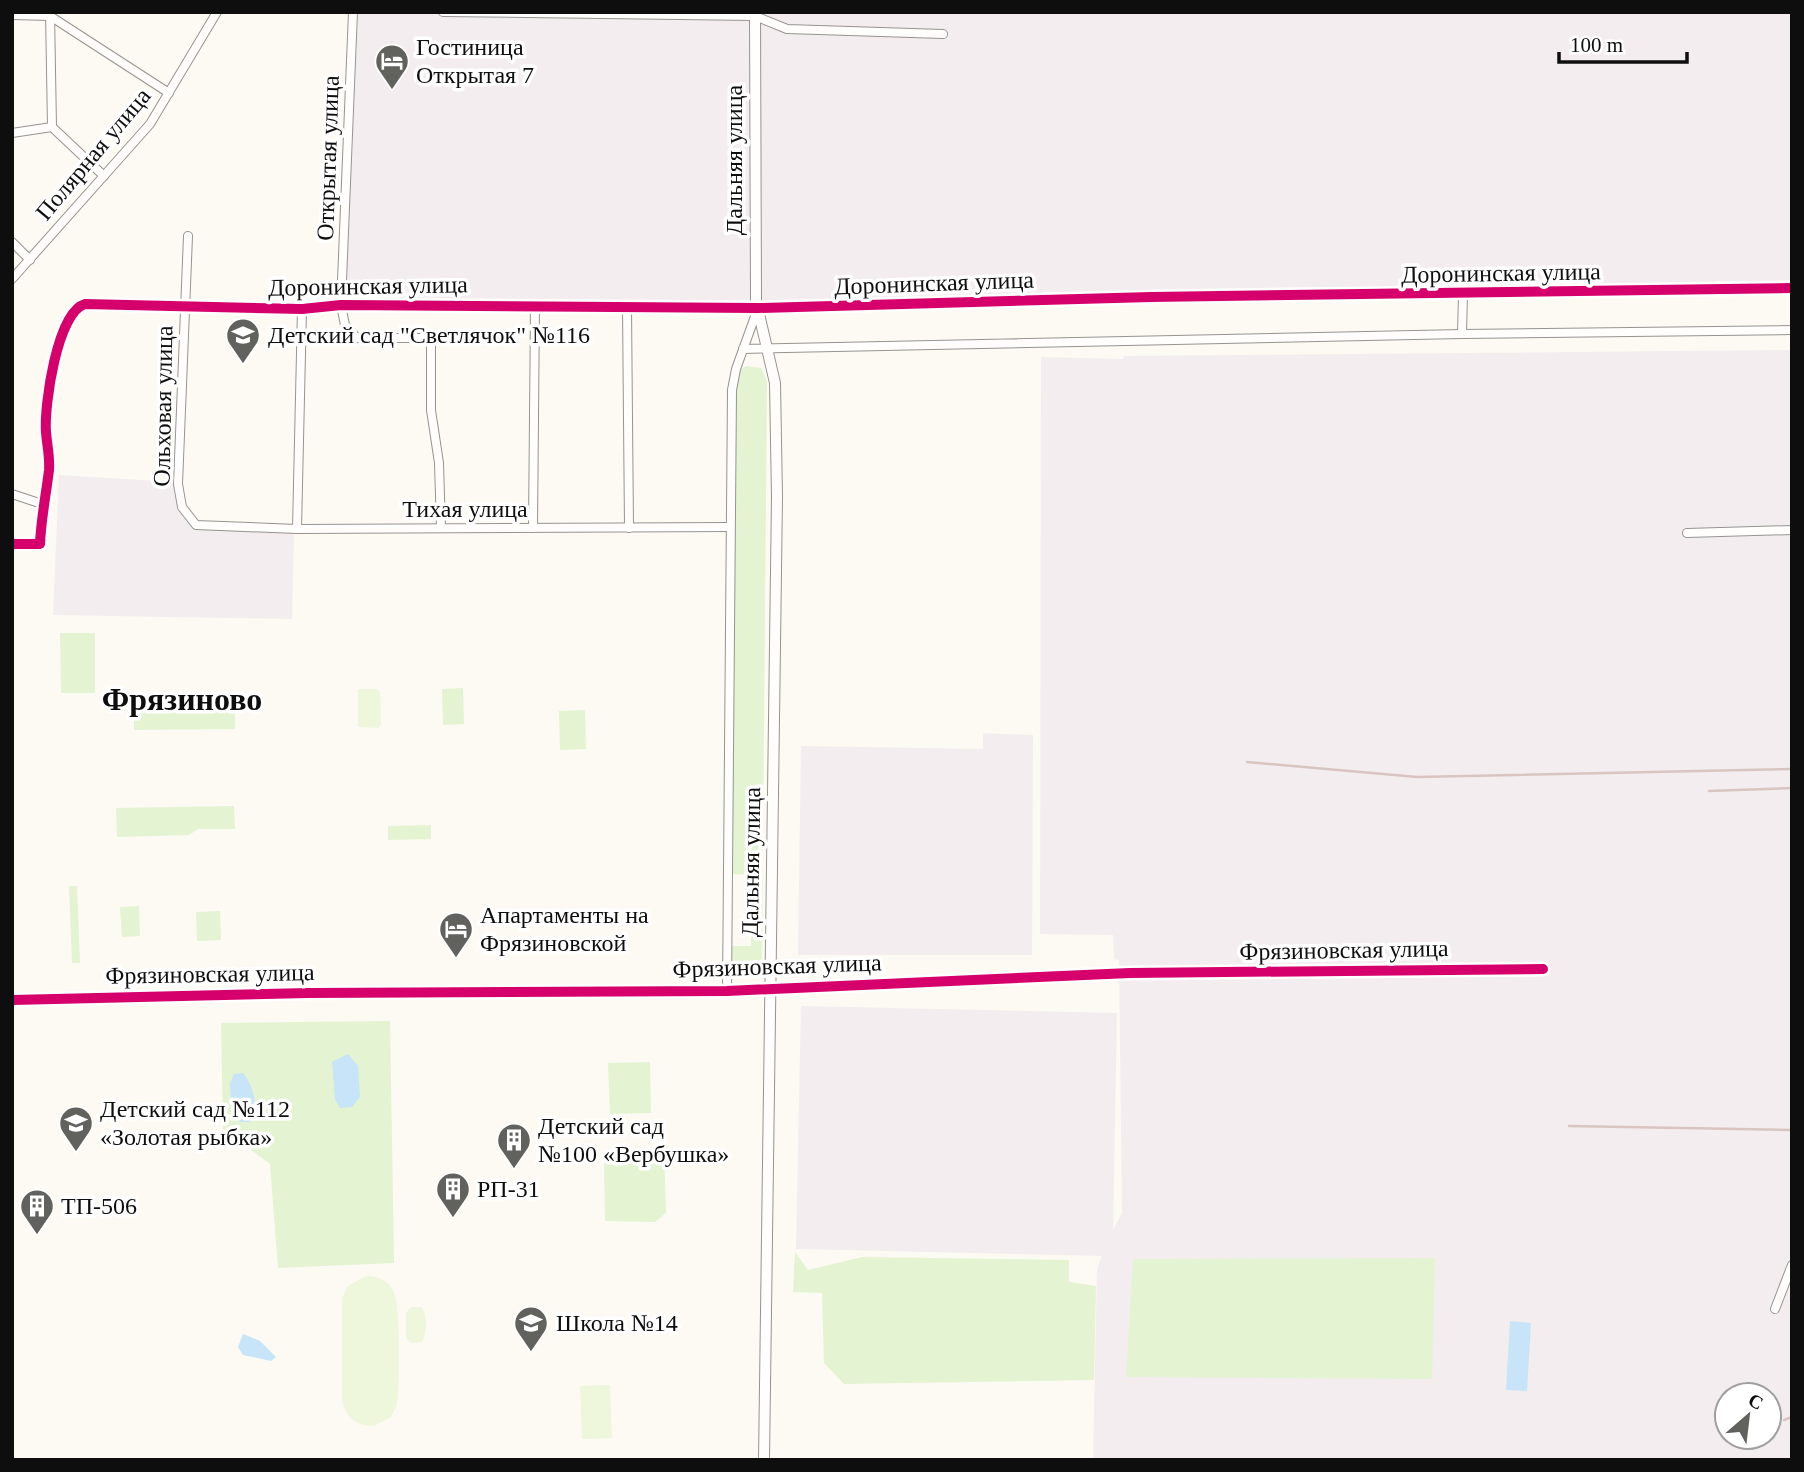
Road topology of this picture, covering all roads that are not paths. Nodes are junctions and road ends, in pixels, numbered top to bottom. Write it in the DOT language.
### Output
graph roads {
  1 [pos="217,12"];
  2 [pos="353,12"];
  3 [pos="443,12"];
  4 [pos="50,14"];
  5 [pos="755,14"];
  6 [pos="12,15"];
  7 [pos="943,34"];
  8 [pos="169,93"];
  9 [pos="52,127"];
  10 [pos="12,133"];
  11 [pos="104,176"];
  12 [pos="188,236"];
  13 [pos="12,243"];
  14 [pos="30,260"];
  15 [pos="12,279"];
  16 [pos="1792,288"];
  17 [pos="1462,294"];
  18 [pos="341,305"];
  19 [pos="535,306"];
  20 [pos="184,307"];
  21 [pos="627,308"];
  22 [pos="302,309"];
  23 [pos="758,309"];
  24 [pos="1792,330"];
  25 [pos="1462,334"];
  26 [pos="743,349"];
  27 [pos="768,349"];
  28 [pos="12,494"];
  29 [pos="42,504"];
  30 [pos="201,526"];
  31 [pos="730,527"];
  32 [pos="441,528"];
  33 [pos="533,528"];
  34 [pos="629,528"];
  35 [pos="297,529"];
  36 [pos="1792,530"];
  37 [pos="1688,533"];
  38 [pos="12,544"];
  39 [pos="1543,969"];
  40 [pos="770,988"];
  41 [pos="727,991"];
  42 [pos="12,1000"];
  43 [pos="1792,1265"];
  44 [pos="1775,1309"];
  45 [pos="764,1460"];
  1 -- 8 [label="street, Полярная улица"];
  2 -- 18 [label="street, Открытая улица"];
  3 -- 5 [label="street"];
  4 -- 6 [label="street"];
  4 -- 8 [label="street"];
  4 -- 9 [label="street"];
  5 -- 7 [label="street"];
  5 -- 23 [label="street, Дальняя улица"];
  8 -- 11 [label="street, Полярная улица"];
  9 -- 10 [label="street"];
  9 -- 11 [label="street"];
  11 -- 14 [label="street, Полярная улица"];
  12 -- 20 [label="street, Ольховая улица"];
  13 -- 14 [label="street"];
  14 -- 15 [label="street, Полярная улица"];
  16 -- 17 [label="street, Доронинская улица"];
  17 -- 23 [label="street, Доронинская улица"];
  17 -- 25 [label="street"];
  18 -- 19 [label="street, Доронинская улица"];
  18 -- 22 [label="street, Доронинская улица"];
  18 -- 32 [label="street"];
  19 -- 21 [label="street, Доронинская улица"];
  19 -- 33 [label="street"];
  20 -- 22 [label="street, Доронинская улица"];
  20 -- 29 [label="street, Доронинская улица"];
  20 -- 30 [label="street, Ольховая улица"];
  21 -- 23 [label="street, Доронинская улица"];
  21 -- 34 [label="street"];
  22 -- 35 [label="street"];
  23 -- 26 [label="street, Дальняя улица"];
  23 -- 27 [label="street, Дальняя улица"];
  24 -- 25 [label="street"];
  25 -- 27 [label="street"];
  26 -- 27 [label="street"];
  26 -- 31 [label="street, Дальняя улица"];
  27 -- 40 [label="street, Дальняя улица"];
  28 -- 29 [label="street"];
  29 -- 38 [label="street"];
  30 -- 35 [label="street, Тихая улица"];
  31 -- 34 [label="street, Тихая улица"];
  31 -- 41 [label="street, Дальняя улица"];
  32 -- 33 [label="street, Тихая улица"];
  32 -- 35 [label="street, Тихая улица"];
  33 -- 34 [label="street, Тихая улица"];
  36 -- 37 [label="street"];
  39 -- 40 [label="street, Фрязиновская улица"];
  40 -- 41 [label="street, Фрязиновская улица"];
  40 -- 45 [label="street, Дальняя улица"];
  41 -- 42 [label="street, Фрязиновская улица"];
  43 -- 44 [label="street"];
}
